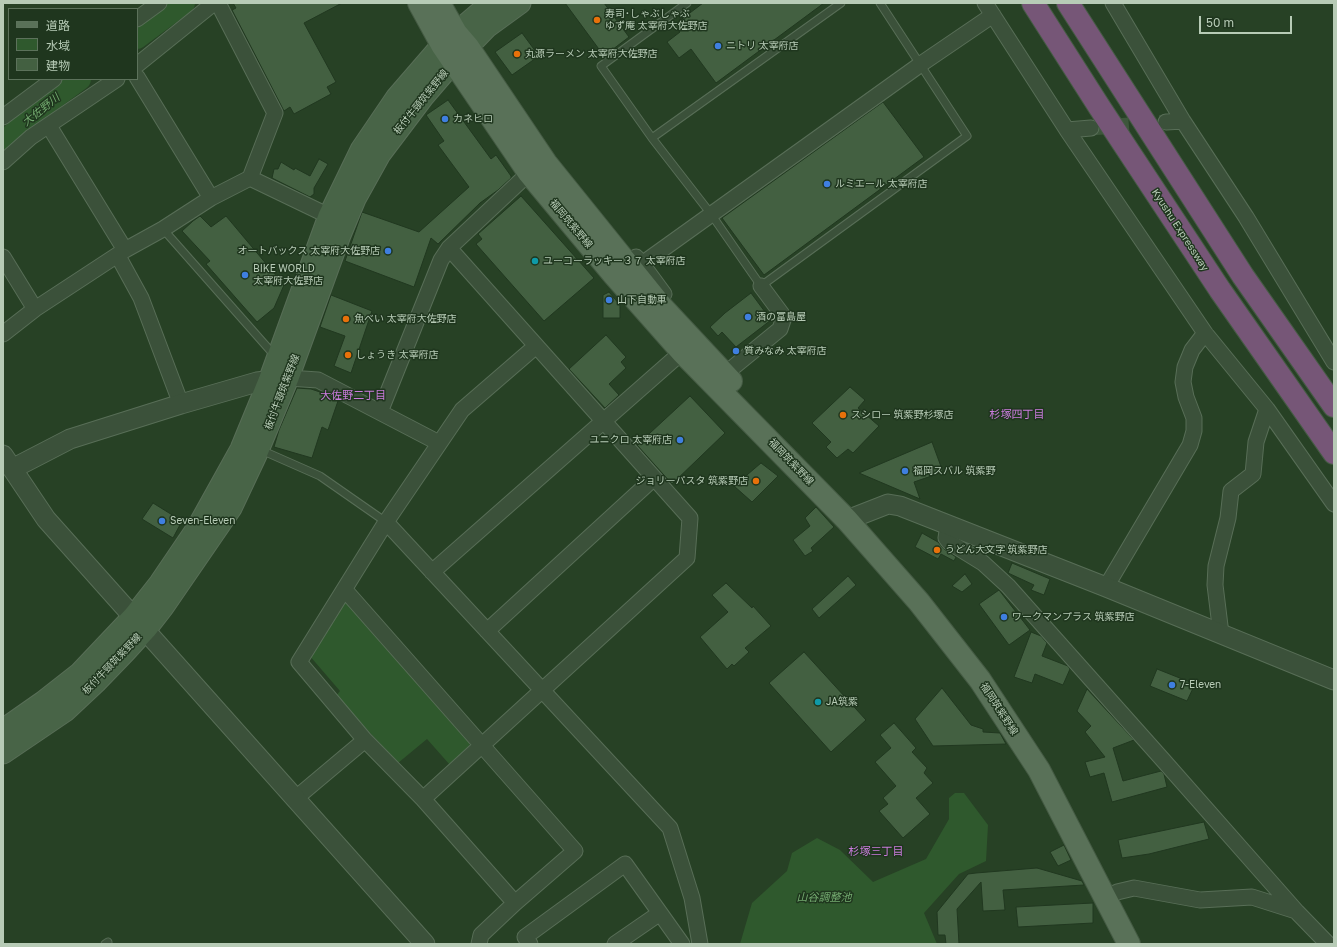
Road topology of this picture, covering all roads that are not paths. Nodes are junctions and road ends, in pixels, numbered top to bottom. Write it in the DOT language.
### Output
graph roads {
  1 [pos="159,3"];
  2 [pos="214,3"];
  3 [pos="218,3"];
  4 [pos="419,3"];
  5 [pos="439,3"];
  6 [pos="491,3"];
  7 [pos="520,3"];
  8 [pos="687,3"];
  9 [pos="841,3"];
  10 [pos="880,3"];
  11 [pos="1033,3"];
  12 [pos="1068,3"];
  13 [pos="1113,3"];
  14 [pos="989,9"];
  15 [pos="138,18"];
  16 [pos="455,47"];
  17 [pos="138,64"];
  18 [pos="921,64"];
  19 [pos="138,78"];
  20 [pos="53,80"];
  21 [pos="116,80"];
  22 [pos="3,117"];
  23 [pos="1183,121"];
  24 [pos="1166,122"];
  25 [pos="49,126"];
  26 [pos="1091,128"];
  27 [pos="1067,130"];
  28 [pos="652,138"];
  29 [pos="3,162"];
  30 [pos="529,173"];
  31 [pos="250,178"];
  32 [pos="211,198"];
  33 [pos="711,214"];
  34 [pos="329,216"];
  35 [pos="598,228"];
  36 [pos="163,229"];
  37 [pos="449,248"];
  38 [pos="121,253"];
  39 [pos="3,257"];
  40 [pos="642,264"];
  41 [pos="760,286"];
  42 [pos="662,306"];
  43 [pos="35,309"];
  44 [pos="3,334"];
  45 [pos="1205,334"];
  46 [pos="536,346"];
  47 [pos="682,352"];
  48 [pos="277,358"];
  49 [pos="1334,362"];
  50 [pos="725,374"];
  51 [pos="278,380"];
  52 [pos="181,404"];
  53 [pos="1334,406"];
  54 [pos="1267,409"];
  55 [pos="380,412"];
  56 [pos="604,422"];
  57 [pos="439,443"];
  58 [pos="259,449"];
  59 [pos="1334,453"];
  60 [pos="7,462"];
  61 [pos="654,478"];
  62 [pos="1334,504"];
  63 [pos="854,517"];
  64 [pos="386,522"];
  65 [pos="948,525"];
  66 [pos="432,572"];
  67 [pos="1106,587"];
  68 [pos="345,590"];
  69 [pos="140,623"];
  70 [pos="487,631"];
  71 [pos="1221,634"];
  72 [pos="1334,680"];
  73 [pos="543,691"];
  74 [pos="3,730"];
  75 [pos="365,740"];
  76 [pos="482,745"];
  77 [pos="3,753"];
  78 [pos="296,798"];
  79 [pos="423,799"];
  80 [pos="1117,892"];
  81 [pos="515,903"];
  82 [pos="1297,912"];
  83 [pos="660,913"];
  84 [pos="425,944"];
  85 [pos="479,944"];
  86 [pos="530,944"];
  87 [pos="615,944"];
  88 [pos="682,944"];
  89 [pos="700,944"];
  90 [pos="1129,944"];
  91 [pos="1143,944"];
  92 [pos="1328,944"];
  1 -- 15 [label="street"];
  2 -- 17 [label="street"];
  3 -- 31 [label="street"];
  4 -- 16 [label="main road, 福岡筑紫野線"];
  5 -- 16 [label="main road, 福岡筑紫野線"];
  6 -- 16 [label="main road, 板付牛頸筑紫野線"];
  7 -- 16 [label="main road, 板付牛頸筑紫野線"];
  8 -- 28 [label="lane"];
  9 -- 28 [label="lane"];
  10 -- 18 [label="lane"];
  11 -- 59 [label="highway, Kyushu Expressway"];
  12 -- 53 [label="highway"];
  13 -- 23 [label="street"];
  14 -- 18 [label="street"];
  14 -- 27 [label="street"];
  16 -- 30 [label="main road, 福岡筑紫野線"];
  16 -- 34 [label="main road, 板付牛頸筑紫野線"];
  16 -- 35 [label="main road, 福岡筑紫野線"];
  16 -- 51 [label="main road, 板付牛頸筑紫野線"];
  18 -- 33 [label="street"];
  18 -- 41 [label="lane"];
  19 -- 32 [label="street"];
  20 -- 22 [label="street"];
  21 -- 25 [label="street"];
  23 -- 24 [label="street"];
  23 -- 49 [label="street"];
  25 -- 29 [label="street"];
  25 -- 38 [label="street"];
  26 -- 27 [label="street"];
  27 -- 45 [label="street"];
  28 -- 33 [label="lane"];
  30 -- 37 [label="street"];
  30 -- 47 [label="main road, 福岡筑紫野線"];
  31 -- 32 [label="street"];
  31 -- 34 [label="street"];
  32 -- 36 [label="street"];
  33 -- 40 [label="street"];
  33 -- 41 [label="lane"];
  34 -- 48 [label="main road, 板付牛頸筑紫野線"];
  35 -- 40 [label="street"];
  35 -- 42 [label="main road, 福岡筑紫野線"];
  36 -- 38 [label="street"];
  36 -- 48 [label="lane"];
  37 -- 46 [label="street"];
  37 -- 55 [label="street"];
  38 -- 43 [label="street"];
  38 -- 52 [label="street"];
  39 -- 43 [label="street"];
  40 -- 42 [label="street"];
  41 -- 50 [label="street"];
  42 -- 50 [label="main road, 福岡筑紫野線"];
  43 -- 44 [label="street"];
  45 -- 54 [label="street"];
  45 -- 67 [label="street"];
  46 -- 56 [label="street"];
  46 -- 57 [label="street"];
  47 -- 56 [label="street"];
  47 -- 63 [label="main road, 福岡筑紫野線"];
  48 -- 51 [label="main road, 板付牛頸筑紫野線"];
  50 -- 63 [label="main road, 福岡筑紫野線"];
  51 -- 52 [label="street"];
  51 -- 55 [label="street"];
  51 -- 58 [label="main road, 板付牛頸筑紫野線"];
  51 -- 69 [label="main road, 板付牛頸筑紫野線"];
  52 -- 60 [label="street"];
  54 -- 62 [label="street"];
  54 -- 71 [label="street"];
  55 -- 57 [label="street"];
  56 -- 61 [label="street"];
  56 -- 66 [label="street"];
  57 -- 64 [label="street"];
  58 -- 64 [label="lane"];
  58 -- 69 [label="main road, 板付牛頸筑紫野線"];
  60 -- 69 [label="street"];
  61 -- 70 [label="street"];
  61 -- 73 [label="street"];
  63 -- 65 [label="street"];
  63 -- 80 [label="main road, 福岡筑紫野線"];
  63 -- 90 [label="main road, 福岡筑紫野線"];
  64 -- 66 [label="street"];
  64 -- 68 [label="street"];
  65 -- 67 [label="street"];
  65 -- 82 [label="street"];
  66 -- 70 [label="street"];
  67 -- 71 [label="street"];
  68 -- 75 [label="street"];
  68 -- 76 [label="street"];
  69 -- 74 [label="main road, 板付牛頸筑紫野線"];
  69 -- 77 [label="main road, 板付牛頸筑紫野線"];
  69 -- 78 [label="street"];
  70 -- 73 [label="street"];
  71 -- 72 [label="street"];
  73 -- 76 [label="street"];
  73 -- 89 [label="street"];
  75 -- 78 [label="street"];
  75 -- 79 [label="street"];
  76 -- 79 [label="street"];
  76 -- 81 [label="street"];
  78 -- 84 [label="street"];
  79 -- 81 [label="street"];
  80 -- 82 [label="street"];
  80 -- 91 [label="main road, 福岡筑紫野線"];
  81 -- 85 [label="street"];
  82 -- 92 [label="street"];
  83 -- 86 [label="street"];
  83 -- 87 [label="street"];
  83 -- 88 [label="street"];
}
